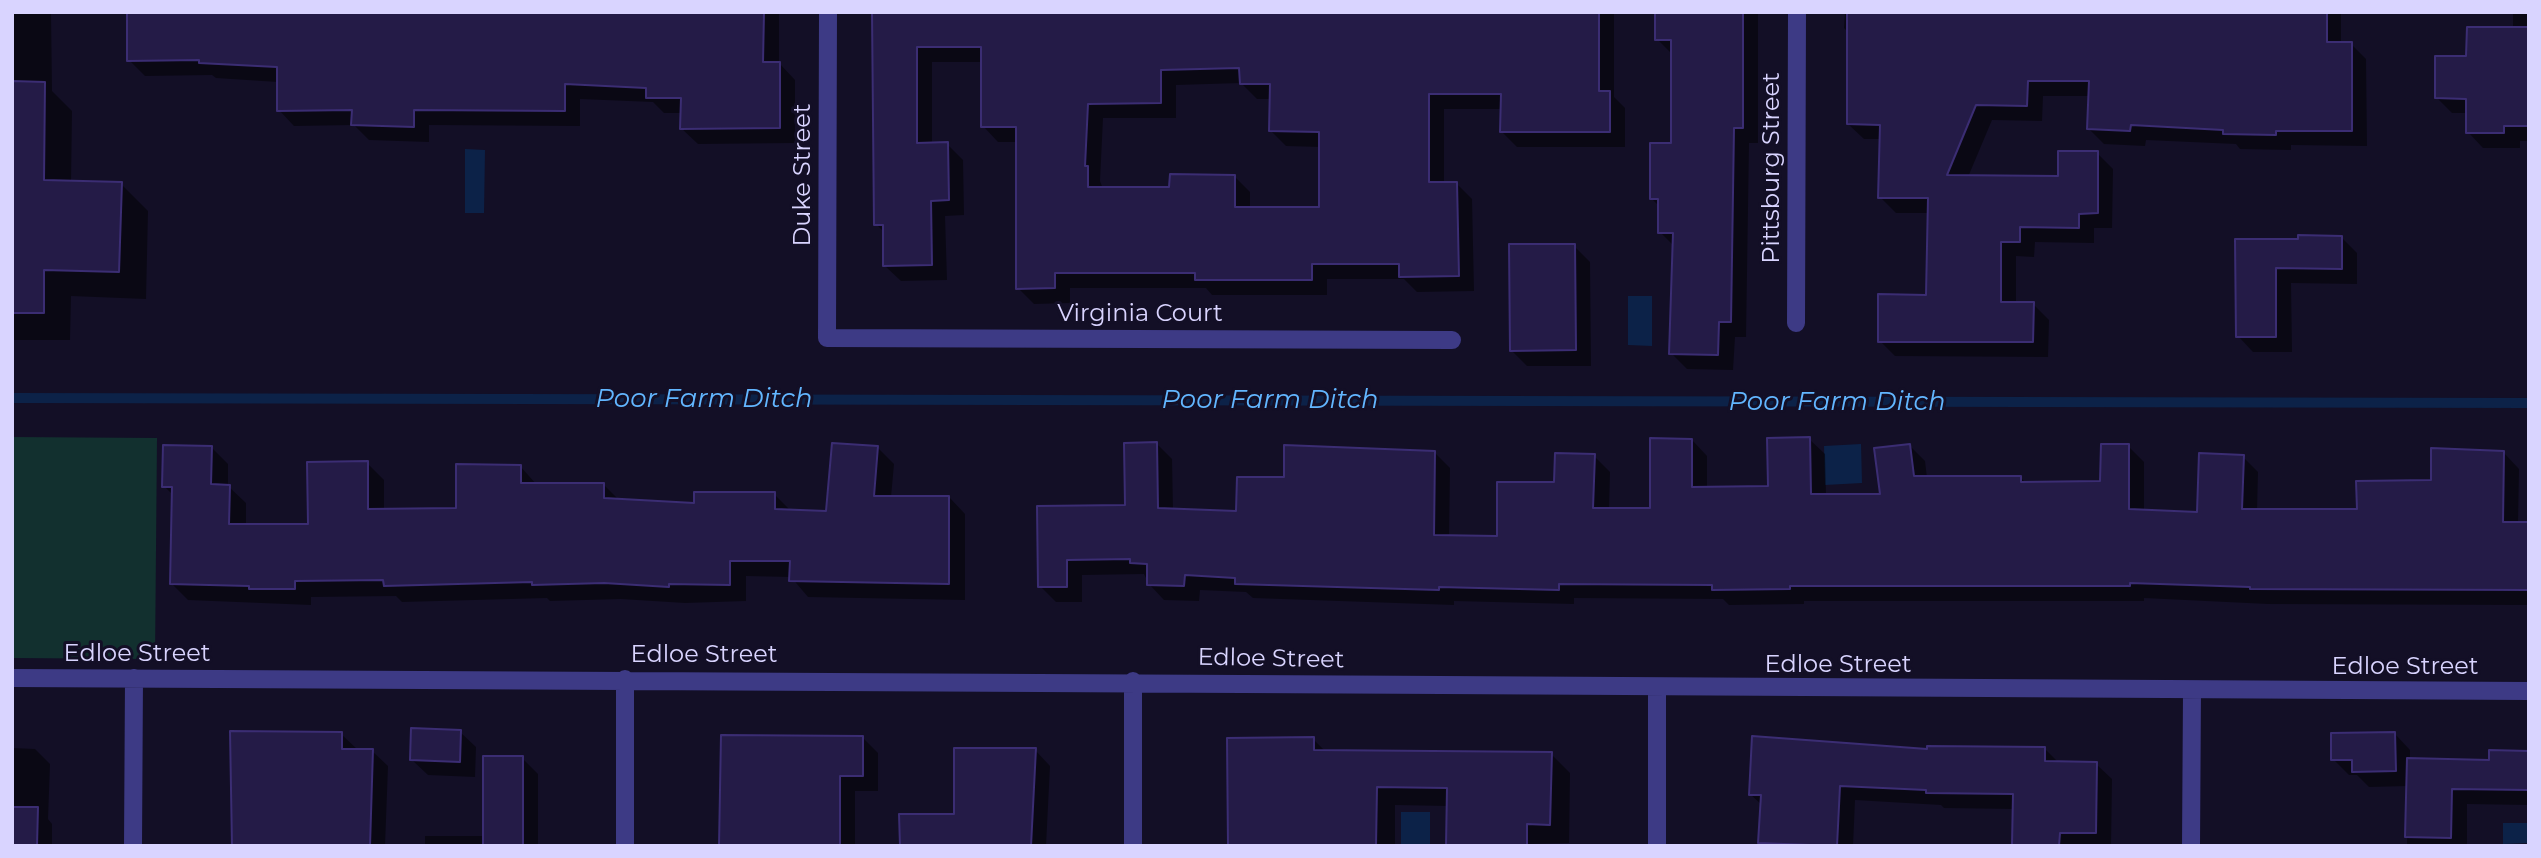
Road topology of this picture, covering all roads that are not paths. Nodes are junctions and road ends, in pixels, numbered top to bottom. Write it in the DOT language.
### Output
graph roads {
  1 [pos="828,12"];
  2 [pos="1797,12"];
  3 [pos="1796,323"];
  4 [pos="827,338"];
  5 [pos="1452,340"];
  6 [pos="12,678"];
  7 [pos="134,678"];
  8 [pos="625,679"];
  9 [pos="1133,681"];
  10 [pos="1657,689"];
  11 [pos="2192,691"];
  12 [pos="2529,691"];
  13 [pos="133,846"];
  14 [pos="625,846"];
  15 [pos="1133,846"];
  16 [pos="1657,846"];
  17 [pos="2191,846"];
  1 -- 4 [label="street, Duke Street"];
  2 -- 3 [label="street, Pittsburg Street"];
  4 -- 5 [label="street, Virginia Court"];
  6 -- 7 [label="street, Edloe Street"];
  7 -- 8 [label="street, Edloe Street"];
  7 -- 13 [label="street"];
  8 -- 9 [label="street, Edloe Street"];
  8 -- 14 [label="street"];
  9 -- 10 [label="street, Edloe Street"];
  9 -- 15 [label="street"];
  10 -- 11 [label="street, Edloe Street"];
  10 -- 16 [label="street"];
  11 -- 12 [label="street, Edloe Street"];
  11 -- 17 [label="street"];
}
